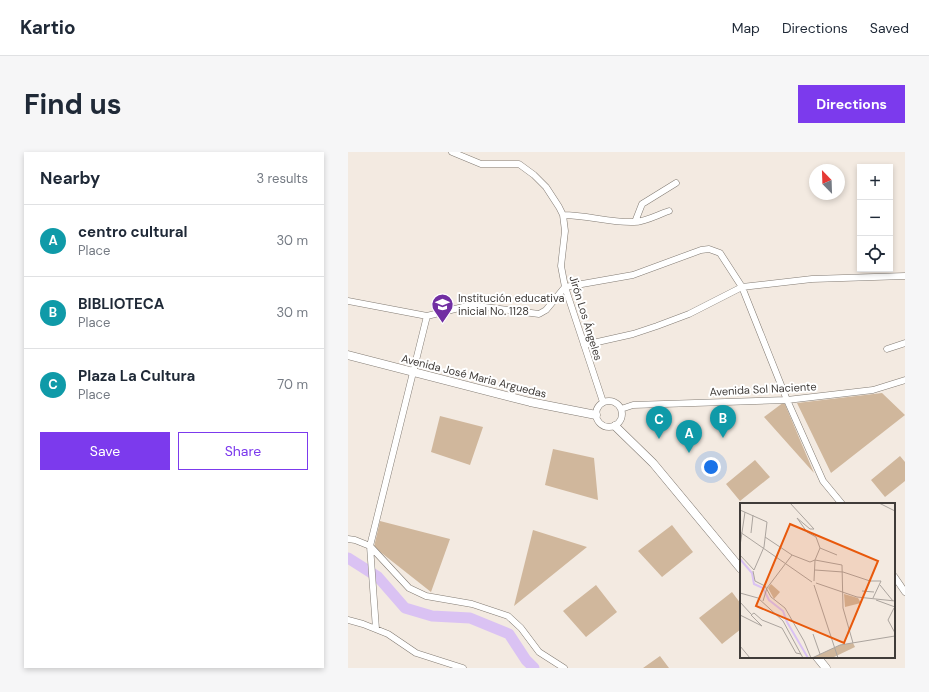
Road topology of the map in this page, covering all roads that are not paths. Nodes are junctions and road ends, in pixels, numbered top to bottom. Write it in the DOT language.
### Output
graph roads {
  1 [pos="452,152"];
  2 [pos="676,183"];
  3 [pos="669,211"];
  4 [pos="563,215"];
  5 [pos="635,222"];
  6 [pos="905,276"];
  7 [pos="742,287"];
  8 [pos="565,288"];
  9 [pos="348,301"];
  10 [pos="427,316"];
  11 [pos="905,343"];
  12 [pos="584,345"];
  13 [pos="887,349"];
  14 [pos="348,355"];
  15 [pos="414,372"];
  16 [pos="905,380"];
  17 [pos="786,400"];
  18 [pos="603,402"];
  19 [pos="621,409"];
  20 [pos="596,415"];
  21 [pos="616,426"];
  22 [pos="841,503"];
  23 [pos="348,539"];
  24 [pos="370,548"];
  25 [pos="740,568"];
  26 [pos="895,577"];
  27 [pos="905,592"];
  28 [pos="348,620"];
  29 [pos="376,629"];
  30 [pos="818,658"];
  31 [pos="463,668"];
  32 [pos="564,668"];
  33 [pos="826,668"];
  1 -- 4 [label="street"];
  2 -- 5 [label="street"];
  3 -- 5 [label="street"];
  4 -- 5 [label="street"];
  4 -- 8 [label="street, Jirón Los Ángeles"];
  6 -- 7 [label="street"];
  7 -- 8 [label="street"];
  7 -- 12 [label="street"];
  7 -- 17 [label="street"];
  8 -- 10 [label="street"];
  8 -- 12 [label="street, Jirón Los Ángeles"];
  9 -- 10 [label="street"];
  10 -- 15 [label="street"];
  11 -- 13 [label="street"];
  12 -- 18 [label="street, Jirón Los Ángeles"];
  14 -- 15 [label="main road, Avenida José Maria Arguedas"];
  15 -- 20 [label="main road, Avenida José Maria Arguedas"];
  15 -- 24 [label="street"];
  16 -- 17 [label="street, Avenida Sol Naciente"];
  17 -- 19 [label="street, Avenida Sol Naciente"];
  17 -- 22 [label="street"];
  18 -- 19 [label="street"];
  18 -- 20 [label="street"];
  19 -- 21 [label="street"];
  20 -- 21 [label="street"];
  21 -- 25 [label="main road"];
  23 -- 24 [label="street"];
  24 -- 29 [label="street"];
  24 -- 32 [label="street"];
  26 -- 27 [label="street"];
  28 -- 29 [label="street"];
  29 -- 31 [label="street"];
  30 -- 33 [label="main road"];
}
